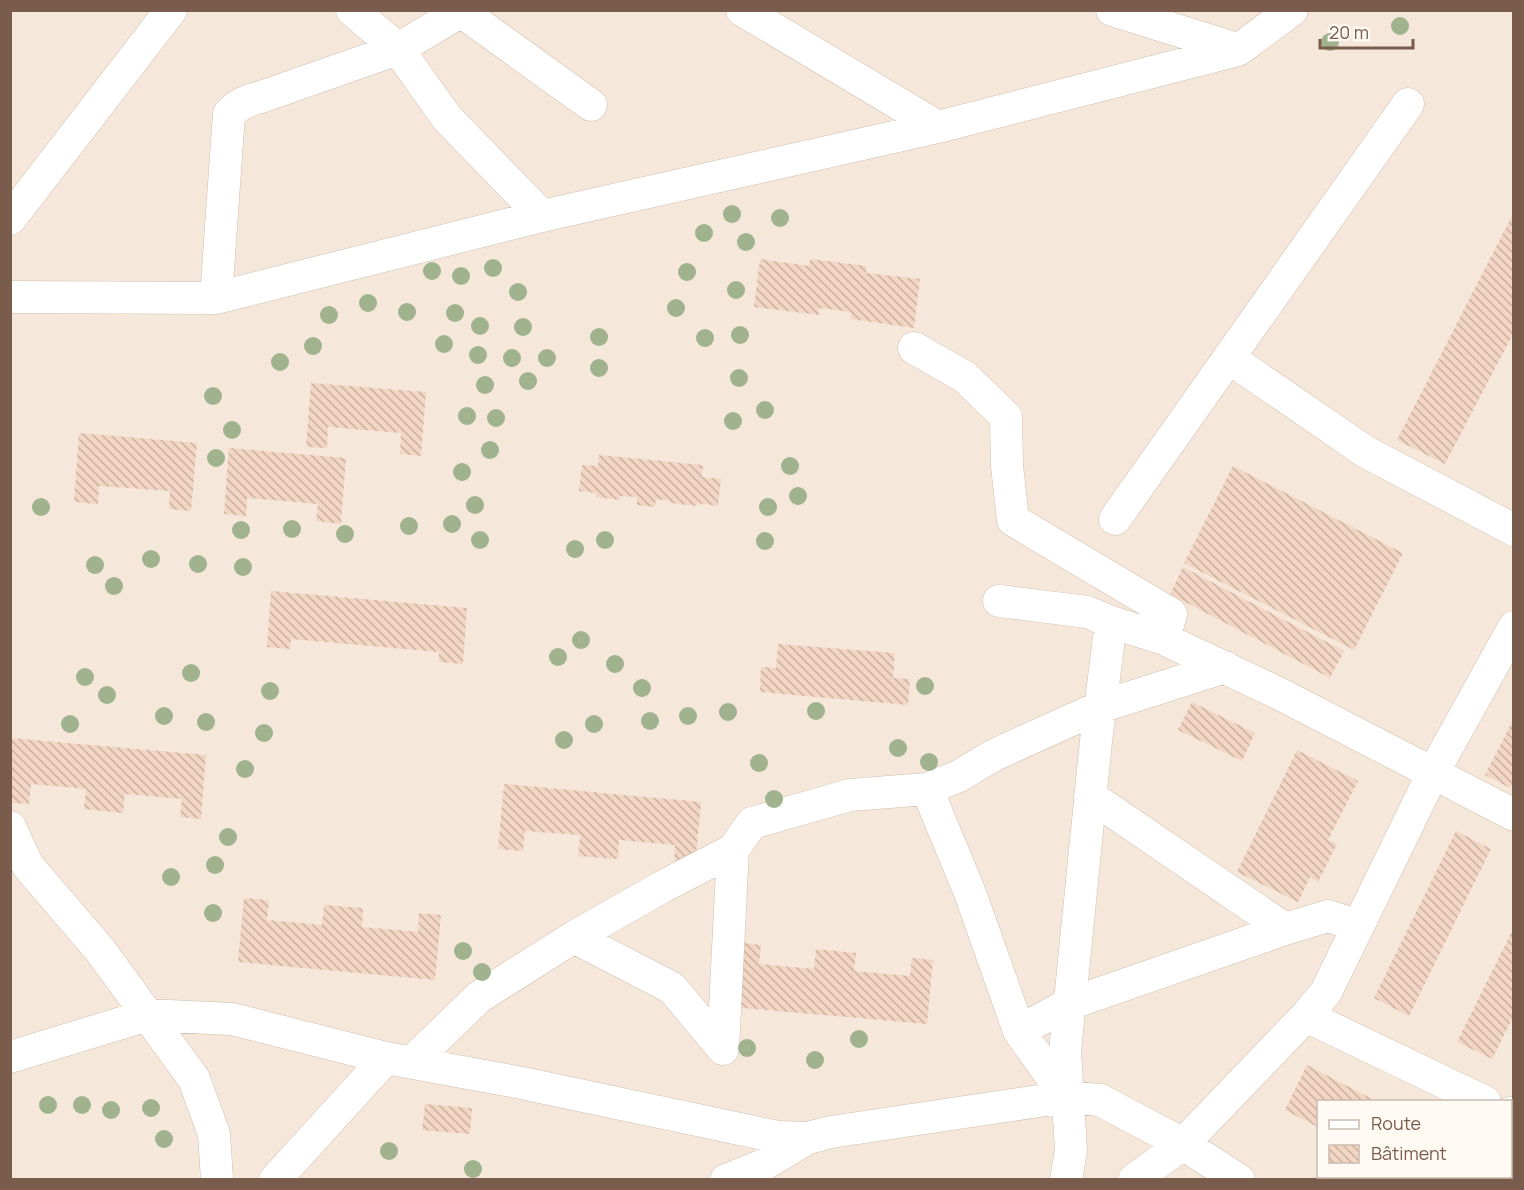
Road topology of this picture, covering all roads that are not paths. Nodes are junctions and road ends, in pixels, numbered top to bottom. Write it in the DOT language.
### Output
graph roads {
  1 [pos="171,10"];
  2 [pos="352,10"];
  3 [pos="742,10"];
  4 [pos="1112,10"];
  5 [pos="1292,10"];
  6 [pos="463,11"];
  7 [pos="398,49"];
  8 [pos="1238,50"];
  9 [pos="1408,104"];
  10 [pos="591,105"];
  11 [pos="938,127"];
  12 [pos="542,216"];
  13 [pos="10,219"];
  14 [pos="10,297"];
  15 [pos="216,298"];
  16 [pos="914,348"];
  17 [pos="1229,358"];
  18 [pos="1115,519"];
  19 [pos="1514,530"];
  20 [pos="999,601"];
  21 [pos="1111,622"];
  22 [pos="1514,627"];
  23 [pos="1164,639"];
  24 [pos="1225,667"];
  25 [pos="1100,707"];
  26 [pos="1433,773"];
  27 [pos="927,789"];
  28 [pos="1090,796"];
  29 [pos="1514,815"];
  30 [pos="10,827"];
  31 [pos="734,850"];
  32 [pos="1358,927"];
  33 [pos="1285,929"];
  34 [pos="574,937"];
  35 [pos="1069,1004"];
  36 [pos="148,1015"];
  37 [pos="1306,1016"];
  38 [pos="1019,1031"];
  39 [pos="10,1057"];
  40 [pos="399,1060"];
  41 [pos="1066,1097"];
  42 [pos="1483,1100"];
  43 [pos="808,1138"];
  44 [pos="1183,1144"];
  45 [pos="217,1179"];
  46 [pos="275,1179"];
  47 [pos="726,1179"];
  48 [pos="1066,1179"];
  49 [pos="1134,1179"];
  50 [pos="1239,1179"];
  1 -- 13 [label="street"];
  2 -- 7 [label="street"];
  3 -- 11 [label="street"];
  4 -- 8 [label="street"];
  5 -- 8 [label="street"];
  6 -- 7 [label="street"];
  6 -- 10 [label="street"];
  7 -- 12 [label="street"];
  7 -- 15 [label="street"];
  8 -- 11 [label="street"];
  9 -- 17 [label="street"];
  11 -- 12 [label="street"];
  12 -- 15 [label="street"];
  14 -- 15 [label="street"];
  16 -- 23 [label="street"];
  17 -- 18 [label="street"];
  17 -- 19 [label="street"];
  20 -- 21 [label="street"];
  21 -- 23 [label="street"];
  21 -- 25 [label="street"];
  22 -- 26 [label="street"];
  23 -- 24 [label="street"];
  24 -- 25 [label="street"];
  24 -- 26 [label="street"];
  25 -- 27 [label="street"];
  25 -- 28 [label="street"];
  26 -- 29 [label="street"];
  26 -- 32 [label="street"];
  27 -- 31 [label="street"];
  27 -- 38 [label="street"];
  28 -- 33 [label="street"];
  28 -- 35 [label="street"];
  30 -- 36 [label="street"];
  31 -- 34 [label="street"];
  31 -- 34 [label="street"];
  32 -- 33 [label="street"];
  32 -- 37 [label="street"];
  33 -- 35 [label="street"];
  34 -- 40 [label="street"];
  35 -- 38 [label="street"];
  35 -- 41 [label="street"];
  36 -- 39 [label="street"];
  36 -- 40 [label="street"];
  36 -- 45 [label="street"];
  37 -- 42 [label="street"];
  37 -- 44 [label="street"];
  38 -- 41 [label="street"];
  40 -- 43 [label="street"];
  40 -- 46 [label="street"];
  41 -- 43 [label="street"];
  41 -- 44 [label="street"];
  41 -- 48 [label="street"];
  43 -- 47 [label="street"];
  44 -- 49 [label="street"];
  44 -- 50 [label="street"];
}
